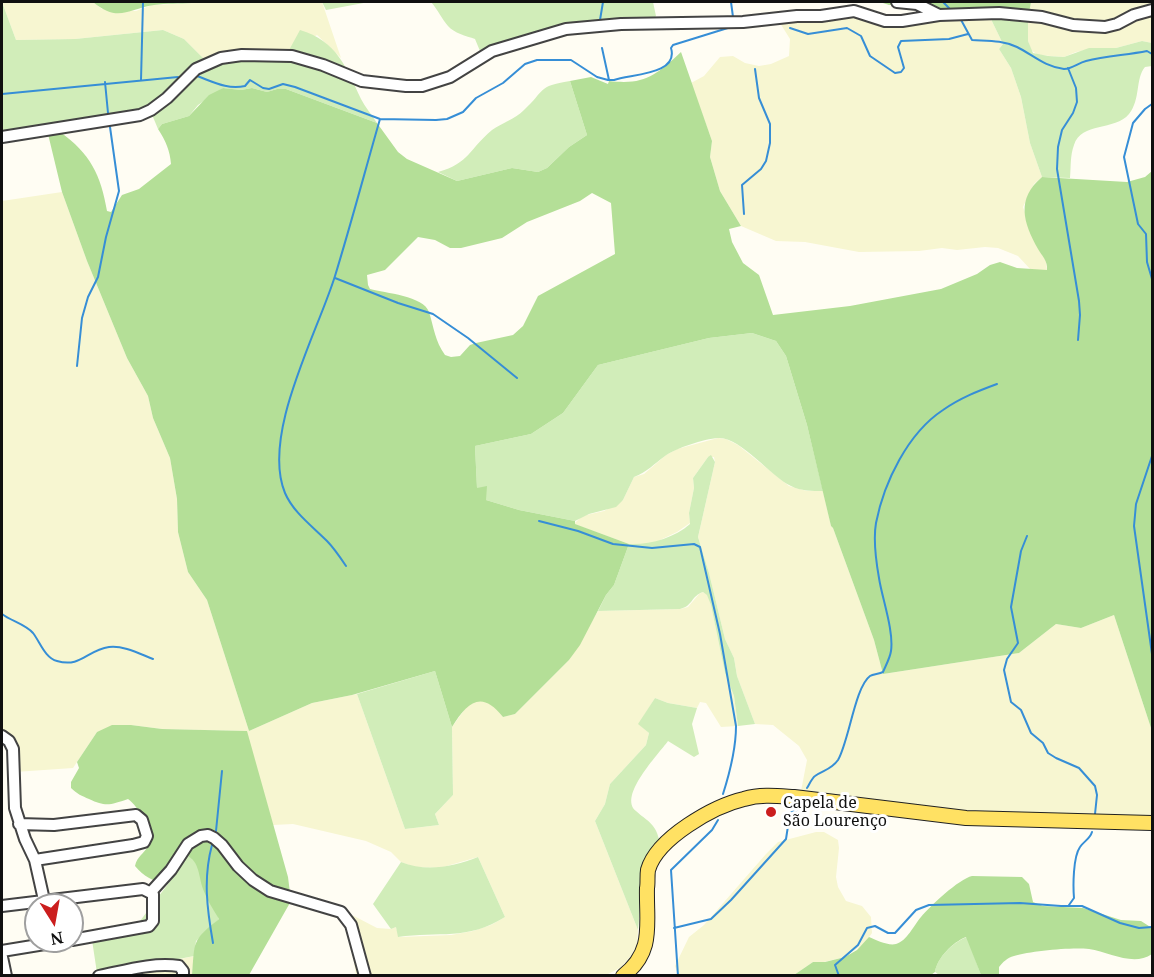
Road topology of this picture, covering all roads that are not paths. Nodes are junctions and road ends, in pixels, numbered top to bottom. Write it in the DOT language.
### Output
graph roads {
  1 [pos="897,2"];
  2 [pos="1152,10"];
  3 [pos="939,15"];
  4 [pos="2,137"];
  5 [pos="2,736"];
  6 [pos="1152,823"];
  7 [pos="19,824"];
  8 [pos="34,860"];
  9 [pos="151,891"];
  10 [pos="42,893"];
  11 [pos="84,896"];
  12 [pos="24,903"];
  13 [pos="2,906"];
  14 [pos="84,938"];
  15 [pos="24,947"];
  16 [pos="2,951"];
  17 [pos="2,957"];
  18 [pos="6,975"];
  19 [pos="99,975"];
  20 [pos="183,975"];
  21 [pos="365,975"];
  22 [pos="623,975"];
  1 -- 3 [label="street"];
  2 -- 3 [label="street"];
  3 -- 4 [label="street"];
  5 -- 7 [label="street"];
  6 -- 22 [label="main road"];
  7 -- 8 [label="street"];
  7 -- 8 [label="street"];
  8 -- 10 [label="street"];
  9 -- 11 [label="street"];
  9 -- 14 [label="street"];
  9 -- 21 [label="street"];
  12 -- 13 [label="street"];
  15 -- 16 [label="street"];
  17 -- 18 [label="street"];
  19 -- 20 [label="street"];
}
